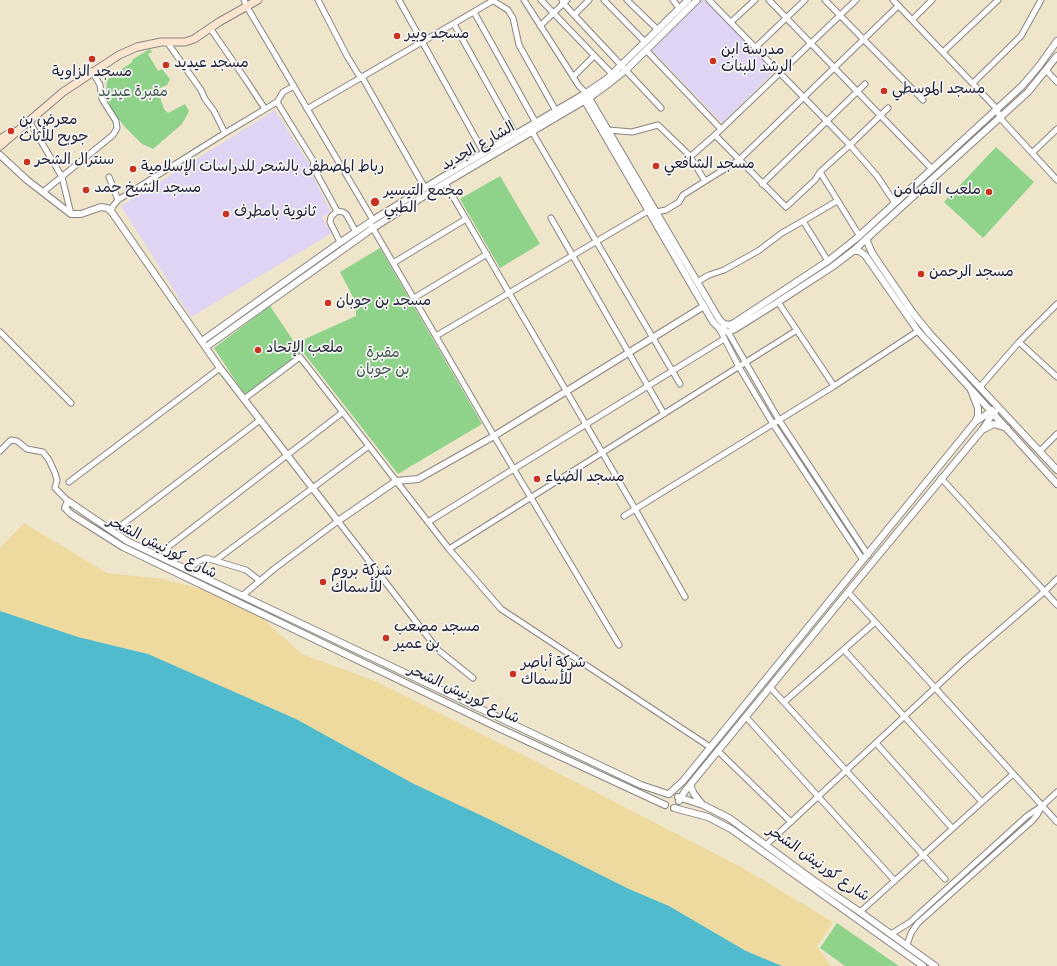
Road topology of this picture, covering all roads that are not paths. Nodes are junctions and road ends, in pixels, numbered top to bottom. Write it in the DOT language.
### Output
graph roads {
  1 [pos="258,0"];
  2 [pos="318,0"];
  3 [pos="399,0"];
  4 [pos="493,0"];
  5 [pos="524,0"];
  6 [pos="541,0"];
  7 [pos="589,0"];
  8 [pos="604,0"];
  9 [pos="627,0"];
  10 [pos="674,0"];
  11 [pos="688,0"];
  12 [pos="697,0"];
  13 [pos="709,0"];
  14 [pos="755,0"];
  15 [pos="769,0"];
  16 [pos="806,0"];
  17 [pos="824,0"];
  18 [pos="856,0"];
  19 [pos="893,0"];
  20 [pos="932,0"];
  21 [pos="998,0"];
  22 [pos="1041,0"];
  23 [pos="564,1"];
  24 [pos="246,3"];
  25 [pos="898,6"];
  26 [pos="680,8"];
  27 [pos="474,12"];
  28 [pos="553,13"];
  29 [pos="574,15"];
  30 [pos="840,16"];
  31 [pos="786,19"];
  32 [pos="912,20"];
  33 [pos="731,22"];
  34 [pos="454,24"];
  35 [pos="540,26"];
  36 [pos="210,28"];
  37 [pos="658,30"];
  38 [pos="863,40"];
  39 [pos="1057,40"];
  40 [pos="167,42"];
  41 [pos="422,42"];
  42 [pos="645,42"];
  43 [pos="810,44"];
  44 [pos="756,47"];
  45 [pos="646,50"];
  46 [pos="943,52"];
  47 [pos="594,56"];
  48 [pos="1057,56"];
  49 [pos="624,67"];
  50 [pos="834,68"];
  51 [pos="1046,70"];
  52 [pos="92,71"];
  53 [pos="780,72"];
  54 [pos="612,74"];
  55 [pos="362,77"];
  56 [pos="574,77"];
  57 [pos="1057,82"];
  58 [pos="973,83"];
  59 [pos="865,84"];
  60 [pos="294,86"];
  61 [pos="857,92"];
  62 [pos="586,97"];
  63 [pos="804,97"];
  64 [pos="923,100"];
  65 [pos="277,102"];
  66 [pos="661,108"];
  67 [pos="888,108"];
  68 [pos="265,109"];
  69 [pos="307,109"];
  70 [pos="998,109"];
  71 [pos="556,111"];
  72 [pos="880,116"];
  73 [pos="1000,118"];
  74 [pos="31,120"];
  75 [pos="827,121"];
  76 [pos="536,123"];
  77 [pos="531,129"];
  78 [pos="721,129"];
  79 [pos="1057,129"];
  80 [pos="609,130"];
  81 [pos="225,132"];
  82 [pos="516,135"];
  83 [pos="715,135"];
  84 [pos="0,139"];
  85 [pos="850,145"];
  86 [pos="0,147"];
  87 [pos="484,153"];
  88 [pos="1032,153"];
  89 [pos="0,155"];
  90 [pos="690,157"];
  91 [pos="739,160"];
  92 [pos="932,169"];
  93 [pos="820,172"];
  94 [pos="62,177"];
  95 [pos="109,177"];
  96 [pos="1057,180"];
  97 [pos="705,182"];
  98 [pos="445,183"];
  99 [pos="762,184"];
  100 [pos="33,185"];
  101 [pos="425,188"];
  102 [pos="43,192"];
  103 [pos="118,200"];
  104 [pos="837,200"];
  105 [pos="895,203"];
  106 [pos="111,211"];
  107 [pos="337,211"];
  108 [pos="648,211"];
  109 [pos="656,212"];
  110 [pos="71,214"];
  111 [pos="551,218"];
  112 [pos="466,219"];
  113 [pos="803,221"];
  114 [pos="372,224"];
  115 [pos="866,229"];
  116 [pos="356,232"];
  117 [pos="859,235"];
  118 [pos="869,236"];
  119 [pos="597,241"];
  120 [pos="340,242"];
  121 [pos="853,251"];
  122 [pos="487,254"];
  123 [pos="573,255"];
  124 [pos="828,261"];
  125 [pos="393,263"];
  126 [pos="879,270"];
  127 [pos="697,282"];
  128 [pos="509,293"];
  129 [pos="414,298"];
  130 [pos="778,302"];
  131 [pos="1057,304"];
  132 [pos="704,306"];
  133 [pos="719,328"];
  134 [pos="797,330"];
  135 [pos="918,331"];
  136 [pos="0,332"];
  137 [pos="728,332"];
  138 [pos="436,336"];
  139 [pos="653,338"];
  140 [pos="724,339"];
  141 [pos="202,341"];
  142 [pos="1020,342"];
  143 [pos="206,347"];
  144 [pos="629,353"];
  145 [pos="745,363"];
  146 [pos="739,367"];
  147 [pos="220,368"];
  148 [pos="672,370"];
  149 [pos="1057,377"];
  150 [pos="680,384"];
  151 [pos="648,385"];
  152 [pos="834,386"];
  153 [pos="980,387"];
  154 [pos="972,390"];
  155 [pos="567,391"];
  156 [pos="244,399"];
  157 [pos="992,400"];
  158 [pos="71,403"];
  159 [pos="343,412"];
  160 [pos="992,412"];
  161 [pos="1004,413"];
  162 [pos="664,414"];
  163 [pos="260,420"];
  164 [pos="779,420"];
  165 [pos="975,422"];
  166 [pos="586,424"];
  167 [pos="773,424"];
  168 [pos="1007,428"];
  169 [pos="982,430"];
  170 [pos="1057,434"];
  171 [pos="494,436"];
  172 [pos="369,446"];
  173 [pos="0,451"];
  174 [pos="1040,451"];
  175 [pos="603,453"];
  176 [pos="287,455"];
  177 [pos="513,469"];
  178 [pos="1057,470"];
  179 [pos="941,478"];
  180 [pos="396,481"];
  181 [pos="69,482"];
  182 [pos="1057,484"];
  183 [pos="923,486"];
  184 [pos="312,488"];
  185 [pos="930,492"];
  186 [pos="530,498"];
  187 [pos="68,501"];
  188 [pos="635,509"];
  189 [pos="624,516"];
  190 [pos="338,521"];
  191 [pos="428,522"];
  192 [pos="123,524"];
  193 [pos="449,549"];
  194 [pos="868,554"];
  195 [pos="163,558"];
  196 [pos="216,560"];
  197 [pos="863,560"];
  198 [pos="189,570"];
  199 [pos="1057,579"];
  200 [pos="260,581"];
  201 [pos="1045,591"];
  202 [pos="848,592"];
  203 [pos="243,595"];
  204 [pos="685,597"];
  205 [pos="1057,605"];
  206 [pos="874,623"];
  207 [pos="324,634"];
  208 [pos="320,642"];
  209 [pos="618,645"];
  210 [pos="844,650"];
  211 [pos="473,678"];
  212 [pos="770,688"];
  213 [pos="935,689"];
  214 [pos="784,702"];
  215 [pos="746,717"];
  216 [pos="904,717"];
  217 [pos="502,719"];
  218 [pos="500,728"];
  219 [pos="876,743"];
  220 [pos="710,747"];
  221 [pos="718,751"];
  222 [pos="847,770"];
  223 [pos="1013,774"];
  224 [pos="690,785"];
  225 [pos="1057,792"];
  226 [pos="669,794"];
  227 [pos="818,796"];
  228 [pos="679,799"];
  229 [pos="982,802"];
  230 [pos="665,805"];
  231 [pos="703,805"];
  232 [pos="1042,806"];
  233 [pos="674,808"];
  234 [pos="791,822"];
  235 [pos="1057,822"];
  236 [pos="952,828"];
  237 [pos="766,846"];
  238 [pos="923,856"];
  239 [pos="945,879"];
  240 [pos="895,881"];
  241 [pos="811,882"];
  242 [pos="860,912"];
  243 [pos="891,934"];
  244 [pos="907,946"];
  245 [pos="923,966"];
  246 [pos="935,966"];
  1 -- 24 [label="main road"];
  2 -- 55 [label="street"];
  3 -- 41 [label="street"];
  4 -- 27 [label="street"];
  4 -- 71 [label="street"];
  5 -- 35 [label="street"];
  6 -- 28 [label="street"];
  7 -- 29 [label="street"];
  8 -- 42 [label="street"];
  9 -- 37 [label="street"];
  10 -- 26 [label="street"];
  11 -- 26 [label="street, الشارع الجديد"];
  12 -- 45 [label="street, الشارع الجديد"];
  13 -- 33 [label="street"];
  14 -- 33 [label="street"];
  15 -- 31 [label="street"];
  16 -- 31 [label="street"];
  17 -- 30 [label="street"];
  18 -- 30 [label="street"];
  19 -- 25 [label="street"];
  20 -- 32 [label="street"];
  21 -- 46 [label="street"];
  22 -- 58 [label="street"];
  23 -- 28 [label="street"];
  23 -- 29 [label="street"];
  24 -- 36 [label="main road"];
  24 -- 60 [label="street"];
  25 -- 32 [label="street"];
  25 -- 38 [label="street"];
  26 -- 37 [label="street, الشارع الجديد"];
  27 -- 34 [label="street"];
  27 -- 76 [label="street"];
  28 -- 35 [label="street"];
  28 -- 47 [label="street"];
  29 -- 49 [label="street"];
  30 -- 38 [label="street"];
  30 -- 43 [label="street"];
  31 -- 43 [label="street"];
  31 -- 44 [label="street"];
  32 -- 46 [label="street"];
  33 -- 44 [label="street"];
  34 -- 41 [label="street"];
  34 -- 82 [label="street"];
  35 -- 56 [label="street"];
  36 -- 40 [label="main road"];
  36 -- 68 [label="street"];
  37 -- 42 [label="street, الشارع الجديد"];
  38 -- 50 [label="street"];
  38 -- 64 [label="street"];
  39 -- 70 [label="street"];
  40 -- 52 [label="main road"];
  40 -- 81 [label="street"];
  41 -- 55 [label="street"];
  41 -- 87 [label="street"];
  42 -- 49 [label="street, الشارع الجديد"];
  43 -- 50 [label="street"];
  43 -- 53 [label="street"];
  44 -- 53 [label="street"];
  45 -- 49 [label="street, الشارع الجديد"];
  45 -- 78 [label="street"];
  46 -- 58 [label="street"];
  47 -- 54 [label="street"];
  47 -- 56 [label="street"];
  48 -- 51 [label="street"];
  49 -- 54 [label="street, الشارع الجديد"];
  49 -- 62 [label="street, الشارع الجديد"];
  49 -- 66 [label="street"];
  50 -- 61 [label="street"];
  50 -- 63 [label="street"];
  51 -- 57 [label="street"];
  51 -- 73 [label="street"];
  52 -- 74 [label="main road"];
  52 -- 94 [label="street"];
  53 -- 63 [label="street"];
  53 -- 78 [label="street"];
  54 -- 62 [label="street, الشارع الجديد"];
  55 -- 69 [label="street"];
  55 -- 101 [label="street"];
  56 -- 62 [label="street"];
  58 -- 70 [label="street"];
  59 -- 61 [label="street"];
  60 -- 65 [label="street"];
  60 -- 69 [label="street"];
  61 -- 72 [label="street"];
  61 -- 75 [label="street"];
  62 -- 71 [label="street, الشارع الجديد"];
  62 -- 77 [label="street, الشارع الجديد"];
  62 -- 80 [label="street"];
  62 -- 108 [label="street"];
  63 -- 75 [label="street"];
  63 -- 91 [label="street"];
  65 -- 68 [label="street"];
  65 -- 107 [label="street"];
  67 -- 72 [label="street"];
  68 -- 81 [label="street"];
  69 -- 114 [label="street"];
  70 -- 73 [label="street"];
  70 -- 92 [label="street"];
  71 -- 76 [label="street, الشارع الجديد"];
  72 -- 85 [label="street"];
  72 -- 92 [label="street"];
  73 -- 88 [label="street"];
  73 -- 118 [label="street"];
  74 -- 84 [label="main road"];
  74 -- 86 [label="main road"];
  74 -- 94 [label="street"];
  75 -- 85 [label="street"];
  75 -- 99 [label="street"];
  76 -- 77 [label="street, الشارع الجديد"];
  77 -- 82 [label="street, الشارع الجديد"];
  77 -- 98 [label="street, الشارع الجديد"];
  77 -- 119 [label="street"];
  78 -- 83 [label="street"];
  79 -- 88 [label="street"];
  80 -- 90 [label="street"];
  80 -- 109 [label="street"];
  81 -- 103 [label="street"];
  82 -- 87 [label="street, الشارع الجديد"];
  83 -- 90 [label="street"];
  83 -- 91 [label="street"];
  85 -- 93 [label="street"];
  85 -- 105 [label="street"];
  86 -- 100 [label="street"];
  87 -- 101 [label="street, الشارع الجديد"];
  88 -- 96 [label="street"];
  89 -- 100 [label="street"];
  90 -- 97 [label="street"];
  91 -- 97 [label="street"];
  91 -- 99 [label="street"];
  92 -- 105 [label="street"];
  93 -- 99 [label="street"];
  93 -- 104 [label="street"];
  94 -- 102 [label="street"];
  94 -- 110 [label="street"];
  95 -- 103 [label="street"];
  97 -- 109 [label="street"];
  98 -- 112 [label="street"];
  98 -- 114 [label="street, الشارع الجديد"];
  100 -- 102 [label="street"];
  101 -- 114 [label="street, الشارع الجديد"];
  102 -- 110 [label="street"];
  103 -- 106 [label="street"];
  104 -- 113 [label="street"];
  104 -- 117 [label="street"];
  105 -- 115 [label="street"];
  106 -- 110 [label="street"];
  106 -- 141 [label="street"];
  107 -- 116 [label="street"];
  107 -- 120 [label="street"];
  108 -- 119 [label="street"];
  108 -- 132 [label="street"];
  109 -- 127 [label="street"];
  111 -- 123 [label="street"];
  112 -- 122 [label="street"];
  112 -- 125 [label="street"];
  113 -- 124 [label="street"];
  113 -- 127 [label="street"];
  114 -- 116 [label="street, الشارع الجديد"];
  114 -- 125 [label="street"];
  114 -- 143 [label="street, الشارع الجديد"];
  115 -- 117 [label="street"];
  115 -- 118 [label="street"];
  116 -- 120 [label="street, الشارع الجديد"];
  117 -- 124 [label="street"];
  118 -- 121 [label="street"];
  118 -- 126 [label="street"];
  119 -- 123 [label="street"];
  119 -- 139 [label="street"];
  120 -- 141 [label="street, الشارع الجديد"];
  121 -- 126 [label="street"];
  121 -- 130 [label="street"];
  122 -- 128 [label="street"];
  122 -- 129 [label="street"];
  123 -- 128 [label="street"];
  123 -- 144 [label="street"];
  124 -- 127 [label="street"];
  125 -- 129 [label="street"];
  126 -- 135 [label="street"];
  126 -- 153 [label="street"];
  128 -- 138 [label="street"];
  128 -- 155 [label="street"];
  129 -- 138 [label="street"];
  130 -- 134 [label="street"];
  130 -- 137 [label="street"];
  131 -- 142 [label="street"];
  132 -- 133 [label="street"];
  132 -- 139 [label="street"];
  133 -- 137 [label="street"];
  133 -- 140 [label="street"];
  134 -- 145 [label="street"];
  134 -- 152 [label="street"];
  135 -- 152 [label="street"];
  135 -- 154 [label="street"];
  136 -- 158 [label="street"];
  137 -- 145 [label="street"];
  138 -- 171 [label="street"];
  139 -- 144 [label="street"];
  139 -- 148 [label="street"];
  140 -- 146 [label="street"];
  140 -- 148 [label="street"];
  141 -- 143 [label="street"];
  142 -- 149 [label="street"];
  142 -- 153 [label="street"];
  143 -- 147 [label="street"];
  144 -- 151 [label="street"];
  144 -- 155 [label="street"];
  145 -- 146 [label="street"];
  145 -- 164 [label="street"];
  146 -- 162 [label="street"];
  146 -- 167 [label="street"];
  147 -- 156 [label="street"];
  147 -- 181 [label="street"];
  148 -- 150 [label="street"];
  148 -- 151 [label="street"];
  151 -- 162 [label="street"];
  151 -- 166 [label="street"];
  152 -- 164 [label="street"];
  153 -- 157 [label="street"];
  154 -- 160 [label="street"];
  154 -- 165 [label="street"];
  155 -- 166 [label="street"];
  155 -- 171 [label="street"];
  156 -- 159 [label="street"];
  156 -- 163 [label="street"];
  157 -- 160 [label="street"];
  157 -- 161 [label="street"];
  159 -- 172 [label="street"];
  159 -- 176 [label="street"];
  160 -- 161 [label="street"];
  160 -- 165 [label="street"];
  160 -- 168 [label="street"];
  160 -- 169 [label="street"];
  161 -- 174 [label="street"];
  162 -- 175 [label="street"];
  163 -- 176 [label="street"];
  163 -- 192 [label="street"];
  164 -- 167 [label="street"];
  164 -- 194 [label="street"];
  165 -- 183 [label="street"];
  166 -- 175 [label="street"];
  166 -- 177 [label="street"];
  167 -- 188 [label="street"];
  167 -- 197 [label="street"];
  168 -- 169 [label="street"];
  168 -- 182 [label="street"];
  169 -- 179 [label="street"];
  170 -- 174 [label="street"];
  171 -- 177 [label="street"];
  171 -- 180 [label="street"];
  172 -- 180 [label="street"];
  172 -- 184 [label="street"];
  173 -- 187 [label="street"];
  174 -- 178 [label="street"];
  175 -- 186 [label="street"];
  175 -- 188 [label="street"];
  176 -- 184 [label="street"];
  176 -- 195 [label="street"];
  177 -- 186 [label="street"];
  177 -- 191 [label="street"];
  179 -- 185 [label="street"];
  179 -- 201 [label="street"];
  180 -- 190 [label="street"];
  180 -- 191 [label="street"];
  183 -- 185 [label="street"];
  183 -- 194 [label="street"];
  184 -- 190 [label="street"];
  184 -- 196 [label="street"];
  185 -- 202 [label="street"];
  186 -- 193 [label="street"];
  186 -- 209 [label="street"];
  187 -- 195 [label="street, شارع كورنيش الشحر"];
  187 -- 208 [label="street, شارع كورنيش الشحر"];
  188 -- 189 [label="street"];
  188 -- 204 [label="street"];
  190 -- 200 [label="street"];
  190 -- 211 [label="street"];
  191 -- 193 [label="street"];
  193 -- 220 [label="street"];
  194 -- 197 [label="street"];
  195 -- 198 [label="street, شارع كورنيش الشحر"];
  196 -- 198 [label="street"];
  196 -- 200 [label="street"];
  197 -- 220 [label="street"];
  198 -- 203 [label="street, شارع كورنيش الشحر"];
  199 -- 201 [label="street"];
  200 -- 203 [label="street"];
  201 -- 205 [label="street"];
  201 -- 213 [label="street"];
  202 -- 206 [label="street"];
  202 -- 212 [label="street"];
  203 -- 207 [label="street, شارع كورنيش الشحر"];
  206 -- 210 [label="street"];
  206 -- 213 [label="street"];
  207 -- 208 [label="street"];
  207 -- 217 [label="street, شارع كورنيش الشحر"];
  208 -- 218 [label="street, شارع كورنيش الشحر"];
  210 -- 214 [label="street"];
  210 -- 216 [label="street"];
  212 -- 214 [label="street"];
  212 -- 215 [label="street"];
  213 -- 216 [label="street"];
  213 -- 223 [label="street"];
  214 -- 222 [label="street"];
  215 -- 221 [label="street"];
  215 -- 227 [label="street"];
  216 -- 219 [label="street"];
  216 -- 229 [label="street"];
  217 -- 218 [label="street"];
  217 -- 226 [label="street, شارع كورنيش الشحر"];
  218 -- 230 [label="street, شارع كورنيش الشحر"];
  219 -- 222 [label="street"];
  219 -- 236 [label="street"];
  220 -- 226 [label="street"];
  221 -- 224 [label="street"];
  221 -- 234 [label="street"];
  222 -- 227 [label="street"];
  222 -- 238 [label="street"];
  223 -- 229 [label="street"];
  223 -- 232 [label="street"];
  224 -- 228 [label="street"];
  224 -- 231 [label="street"];
  225 -- 232 [label="street"];
  226 -- 228 [label="street"];
  226 -- 230 [label="street"];
  227 -- 234 [label="street"];
  227 -- 240 [label="street"];
  228 -- 231 [label="street, شارع كورنيش الشحر"];
  228 -- 233 [label="street"];
  229 -- 236 [label="street"];
  230 -- 233 [label="street"];
  231 -- 237 [label="street, شارع كورنيش الشحر"];
  232 -- 235 [label="street"];
  232 -- 243 [label="street"];
  232 -- 244 [label="street"];
  233 -- 241 [label="street, شارع كورنيش الشحر"];
  234 -- 237 [label="street"];
  236 -- 238 [label="street"];
  237 -- 241 [label="street, شارع كورنيش الشحر"];
  238 -- 239 [label="street"];
  238 -- 240 [label="street"];
  240 -- 242 [label="street"];
  241 -- 242 [label="street, شارع كورنيش الشحر"];
  241 -- 245 [label="street, شارع كورنيش الشحر"];
  242 -- 243 [label="street, شارع كورنيش الشحر"];
  243 -- 244 [label="street, شارع كورنيش الشحر"];
  244 -- 246 [label="street, شارع كورنيش الشحر"];
}
